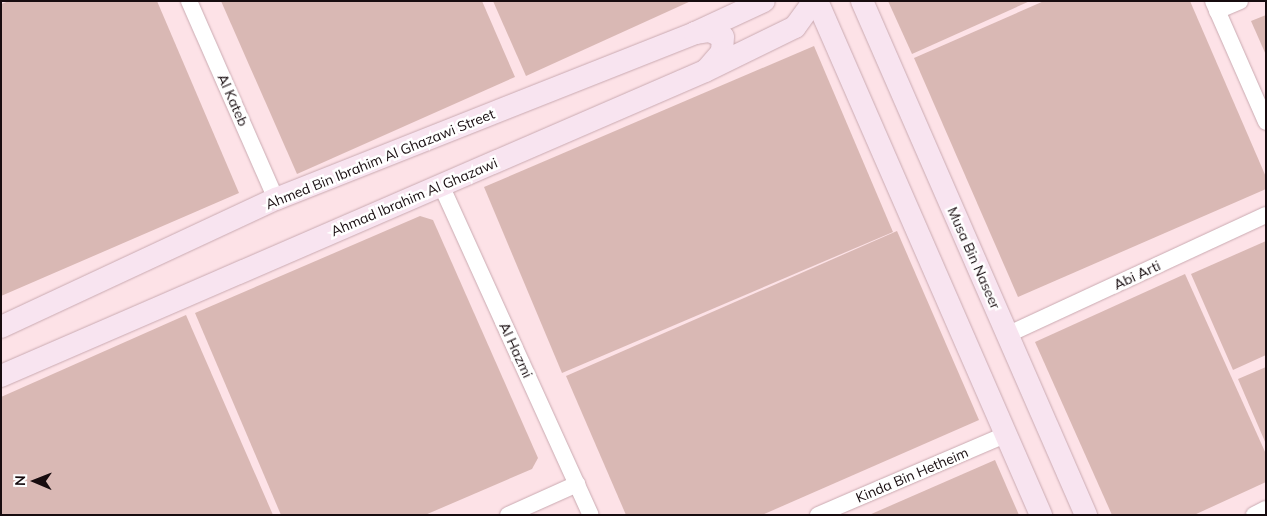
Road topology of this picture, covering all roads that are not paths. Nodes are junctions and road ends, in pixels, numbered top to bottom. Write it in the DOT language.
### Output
graph roads {
  1 [pos="189,1"];
  2 [pos="764,1"];
  3 [pos="816,1"];
  4 [pos="862,1"];
  5 [pos="1240,1"];
  6 [pos="1215,6"];
  7 [pos="695,33"];
  8 [pos="705,71"];
  9 [pos="1266,122"];
  10 [pos="440,185"];
  11 [pos="276,199"];
  12 [pos="1266,215"];
  13 [pos="1,327"];
  14 [pos="1007,335"];
  15 [pos="1,376"];
  16 [pos="1005,435"];
  17 [pos="577,484"];
  18 [pos="1266,510"];
  19 [pos="508,515"];
  20 [pos="591,515"];
  21 [pos="818,515"];
  22 [pos="1042,515"];
  23 [pos="1086,515"];
  24 [pos="1254,515"];
  1 -- 11 [label="street, Al Kateb"];
  2 -- 7 [label="street, Ahmed Bin Ibrahim Al Ghazawi Street"];
  3 -- 8 [label="street, Ahmad Ibrahim Al Ghazawi"];
  3 -- 16 [label="street"];
  4 -- 14 [label="street, Musa Bin Naseer"];
  5 -- 6 [label="street"];
  6 -- 9 [label="street"];
  7 -- 8 [label="street"];
  7 -- 11 [label="street, Ahmed Bin Ibrahim Al Ghazawi Street"];
  8 -- 10 [label="street, Ahmad Ibrahim Al Ghazawi"];
  10 -- 15 [label="street, Ahmad Ibrahim Al Ghazawi"];
  10 -- 17 [label="street, Al Hazmi"];
  11 -- 13 [label="street, Ahmed Bin Ibrahim Al Ghazawi Street"];
  12 -- 14 [label="street, Abi Arti"];
  14 -- 23 [label="street, Musa Bin Naseer"];
  16 -- 21 [label="street, Kinda Bin Hetheim"];
  16 -- 22 [label="street"];
  17 -- 19 [label="street"];
  17 -- 20 [label="street, Al Hazmi"];
  18 -- 24 [label="street"];
}
